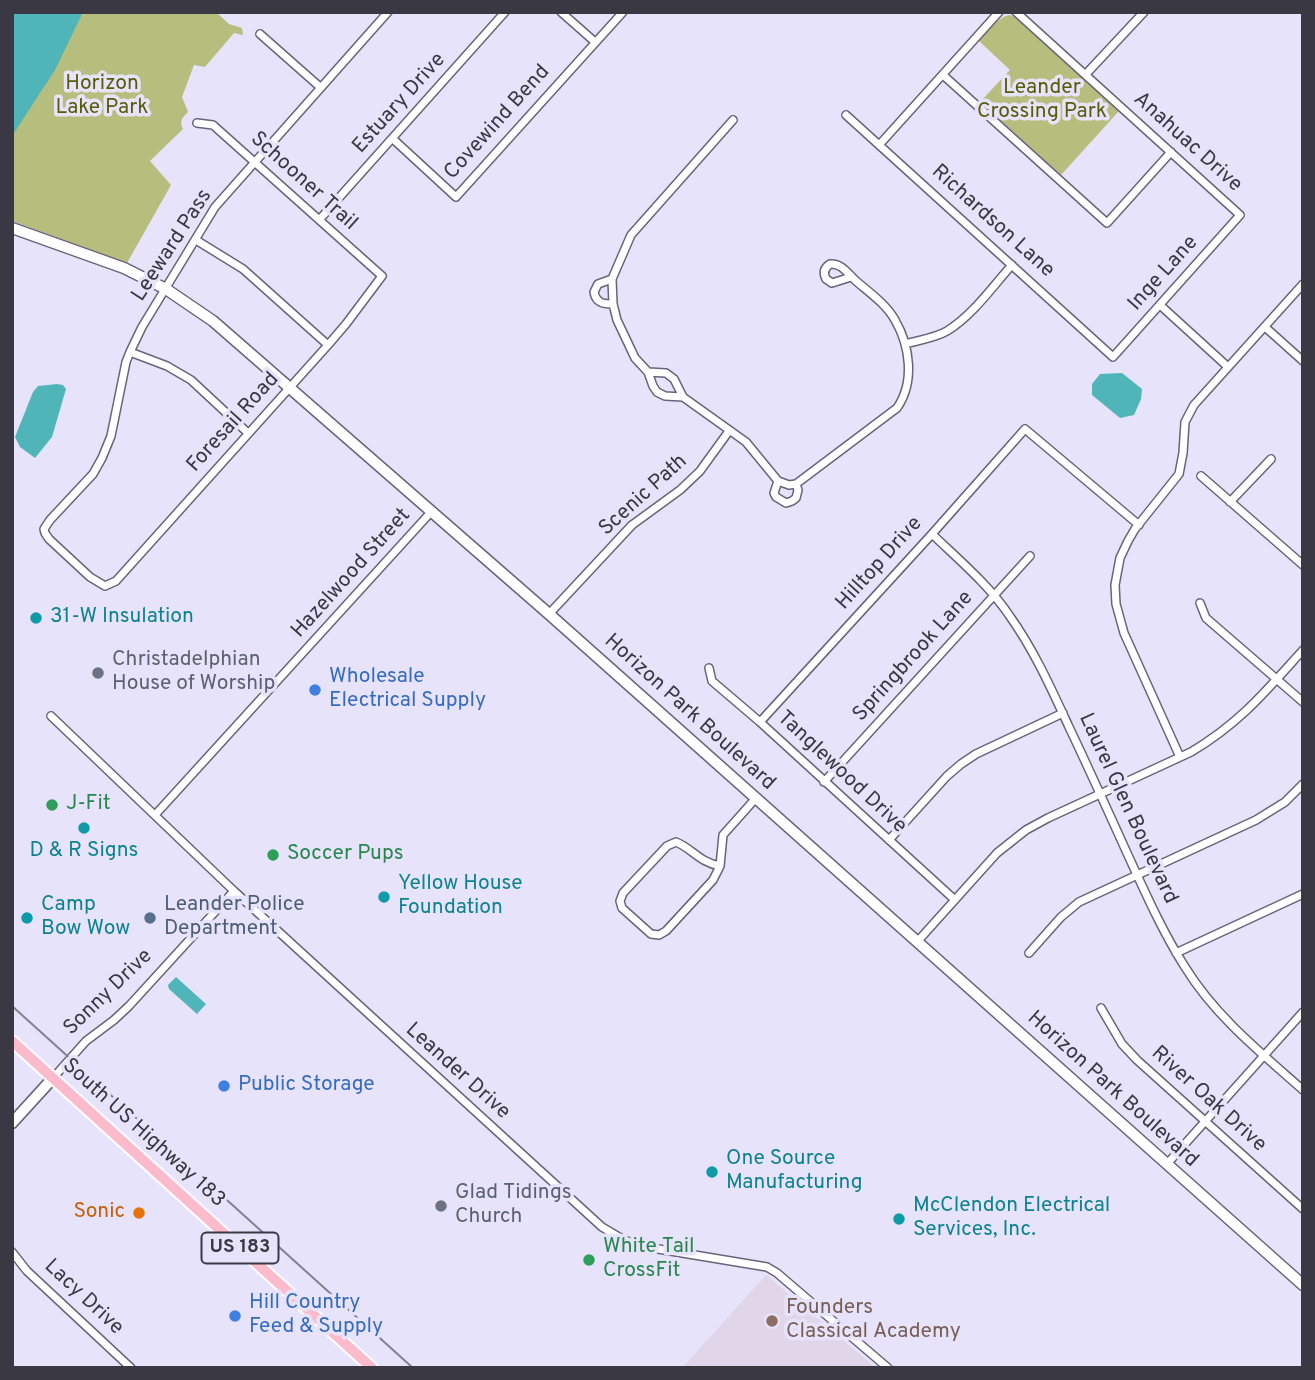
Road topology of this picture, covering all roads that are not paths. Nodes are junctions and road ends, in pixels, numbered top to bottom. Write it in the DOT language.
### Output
graph roads {
  1 [pos="388,12"];
  2 [pos="505,12"];
  3 [pos="561,12"];
  4 [pos="623,12"];
  5 [pos="999,12"];
  6 [pos="1016,12"];
  7 [pos="1144,12"];
  8 [pos="260,34"];
  9 [pos="595,42"];
  10 [pos="1086,74"];
  11 [pos="943,75"];
  12 [pos="320,88"];
  13 [pos="846,115"];
  14 [pos="733,120"];
  15 [pos="197,123"];
  16 [pos="393,139"];
  17 [pos="880,145"];
  18 [pos="1171,152"];
  19 [pos="256,161"];
  20 [pos="1240,215"];
  21 [pos="320,219"];
  22 [pos="12,228"];
  23 [pos="196,240"];
  24 [pos="1012,265"];
  25 [pos="382,276"];
  26 [pos="851,277"];
  27 [pos="611,279"];
  28 [pos="1303,284"];
  29 [pos="166,289"];
  30 [pos="613,304"];
  31 [pos="1160,305"];
  32 [pos="1265,327"];
  33 [pos="905,344"];
  34 [pos="328,345"];
  35 [pos="130,352"];
  36 [pos="1113,357"];
  37 [pos="1303,361"];
  38 [pos="1228,367"];
  39 [pos="648,372"];
  40 [pos="290,388"];
  41 [pos="683,397"];
  42 [pos="729,431"];
  43 [pos="248,433"];
  44 [pos="1271,459"];
  45 [pos="1201,476"];
  46 [pos="778,481"];
  47 [pos="796,484"];
  48 [pos="1230,502"];
  49 [pos="432,511"];
  50 [pos="1139,525"];
  51 [pos="932,534"];
  52 [pos="1030,556"];
  53 [pos="1303,565"];
  54 [pos="105,586"];
  55 [pos="994,596"];
  56 [pos="1200,603"];
  57 [pos="549,614"];
  58 [pos="1303,650"];
  59 [pos="709,668"];
  60 [pos="1277,679"];
  61 [pos="1303,702"];
  62 [pos="1063,713"];
  63 [pos="51,716"];
  64 [pos="760,722"];
  65 [pos="1180,757"];
  66 [pos="824,782"];
  67 [pos="1303,784"];
  68 [pos="1100,793"];
  69 [pos="756,798"];
  70 [pos="155,815"];
  71 [pos="889,840"];
  72 [pos="720,866"];
  73 [pos="1137,874"];
  74 [pos="234,891"];
  75 [pos="1303,894"];
  76 [pos="955,900"];
  77 [pos="917,942"];
  78 [pos="1029,953"];
  79 [pos="1176,953"];
  80 [pos="1101,1008"];
  81 [pos="1303,1012"];
  82 [pos="12,1041"];
  83 [pos="1264,1056"];
  84 [pos="53,1078"];
  85 [pos="1303,1090"];
  86 [pos="1205,1121"];
  87 [pos="12,1123"];
  88 [pos="1167,1164"];
  89 [pos="1303,1209"];
  90 [pos="12,1252"];
  91 [pos="1303,1285"];
  92 [pos="131,1368"];
  93 [pos="372,1368"];
  94 [pos="888,1368"];
  1 -- 12 [label="street, Leeward Pass"];
  2 -- 16 [label="street, Estuary Drive"];
  3 -- 9 [label="street"];
  4 -- 9 [label="street, Covewind Bend"];
  5 -- 11 [label="street"];
  6 -- 10 [label="street, Anahuac Drive"];
  7 -- 10 [label="street"];
  8 -- 12 [label="street"];
  9 -- 16 [label="street, Covewind Bend"];
  10 -- 18 [label="street, Anahuac Drive"];
  11 -- 17 [label="street"];
  11 -- 18 [label="street"];
  12 -- 19 [label="street, Leeward Pass"];
  13 -- 17 [label="street, Richardson Lane"];
  14 -- 27 [label="street"];
  15 -- 19 [label="street, Schooner Trail"];
  16 -- 21 [label="street, Estuary Drive"];
  17 -- 24 [label="street, Richardson Lane"];
  18 -- 20 [label="street, Anahuac Drive"];
  19 -- 21 [label="street, Schooner Trail"];
  19 -- 23 [label="street, Leeward Pass"];
  20 -- 31 [label="street, Inge Lane"];
  21 -- 25 [label="street, Schooner Trail"];
  22 -- 29 [label="street, Horizon Park Boulevard"];
  23 -- 29 [label="street, Leeward Pass"];
  23 -- 34 [label="street"];
  24 -- 33 [label="street"];
  24 -- 36 [label="street, Richardson Lane"];
  25 -- 34 [label="street, Foresail Road"];
  26 -- 33 [label="street"];
  27 -- 30 [label="street"];
  27 -- 30 [label="street"];
  28 -- 32 [label="street"];
  29 -- 35 [label="street, Leeward Pass"];
  29 -- 40 [label="street, Horizon Park Boulevard"];
  30 -- 39 [label="street"];
  31 -- 36 [label="street, Inge Lane"];
  31 -- 38 [label="street"];
  32 -- 37 [label="street"];
  32 -- 38 [label="street"];
  33 -- 47 [label="street"];
  34 -- 40 [label="street, Foresail Road"];
  35 -- 43 [label="street"];
  35 -- 54 [label="street, Leeward Pass"];
  38 -- 50 [label="street"];
  39 -- 41 [label="street"];
  39 -- 41 [label="street"];
  40 -- 43 [label="street, Foresail Road"];
  40 -- 49 [label="street, Horizon Park Boulevard"];
  41 -- 42 [label="street"];
  42 -- 46 [label="street"];
  42 -- 57 [label="street, Scenic Path"];
  43 -- 54 [label="street, Foresail Road"];
  44 -- 48 [label="street"];
  45 -- 48 [label="street"];
  46 -- 47 [label="street"];
  46 -- 47 [label="street"];
  48 -- 53 [label="street"];
  49 -- 57 [label="street, Horizon Park Boulevard"];
  49 -- 70 [label="street, Hazelwood Street"];
  50 -- 51 [label="street, Hilltop Drive"];
  50 -- 65 [label="street"];
  51 -- 55 [label="street, Laurel Glen Boulevard"];
  51 -- 64 [label="street, Hilltop Drive"];
  52 -- 55 [label="street, Springbrook Lane"];
  55 -- 62 [label="street, Laurel Glen Boulevard"];
  55 -- 66 [label="street, Springbrook Lane"];
  56 -- 60 [label="street"];
  57 -- 69 [label="street, Horizon Park Boulevard"];
  58 -- 60 [label="street"];
  59 -- 64 [label="street, Tanglewood Drive"];
  60 -- 61 [label="street"];
  60 -- 65 [label="street"];
  62 -- 68 [label="street, Laurel Glen Boulevard"];
  62 -- 71 [label="street"];
  63 -- 70 [label="street, Leander Drive"];
  64 -- 66 [label="street, Tanglewood Drive"];
  65 -- 68 [label="street"];
  66 -- 71 [label="street, Tanglewood Drive"];
  67 -- 73 [label="street"];
  68 -- 73 [label="street, Laurel Glen Boulevard"];
  68 -- 76 [label="street"];
  69 -- 72 [label="street"];
  69 -- 77 [label="street, Horizon Park Boulevard"];
  70 -- 74 [label="street, Leander Drive"];
  71 -- 76 [label="street, Tanglewood Drive"];
  72 -- 72 [label="street"];
  73 -- 78 [label="street"];
  73 -- 79 [label="street, Laurel Glen Boulevard"];
  74 -- 84 [label="street, Sonny Drive"];
  74 -- 94 [label="street, Leander Drive"];
  75 -- 79 [label="street"];
  76 -- 77 [label="street"];
  77 -- 88 [label="street, Horizon Park Boulevard"];
  79 -- 83 [label="street, Laurel Glen Boulevard"];
  80 -- 86 [label="street, River Oak Drive"];
  81 -- 83 [label="street"];
  82 -- 84 [label="main road, South US Highway 183 / US 183"];
  83 -- 85 [label="street, Laurel Glen Boulevard"];
  83 -- 86 [label="street"];
  84 -- 87 [label="street, Sonny Drive"];
  84 -- 93 [label="main road, South US Highway 183 / US 183"];
  86 -- 88 [label="street"];
  86 -- 89 [label="street, River Oak Drive"];
  88 -- 91 [label="street, Horizon Park Boulevard"];
  90 -- 92 [label="street, Lacy Drive"];
}
